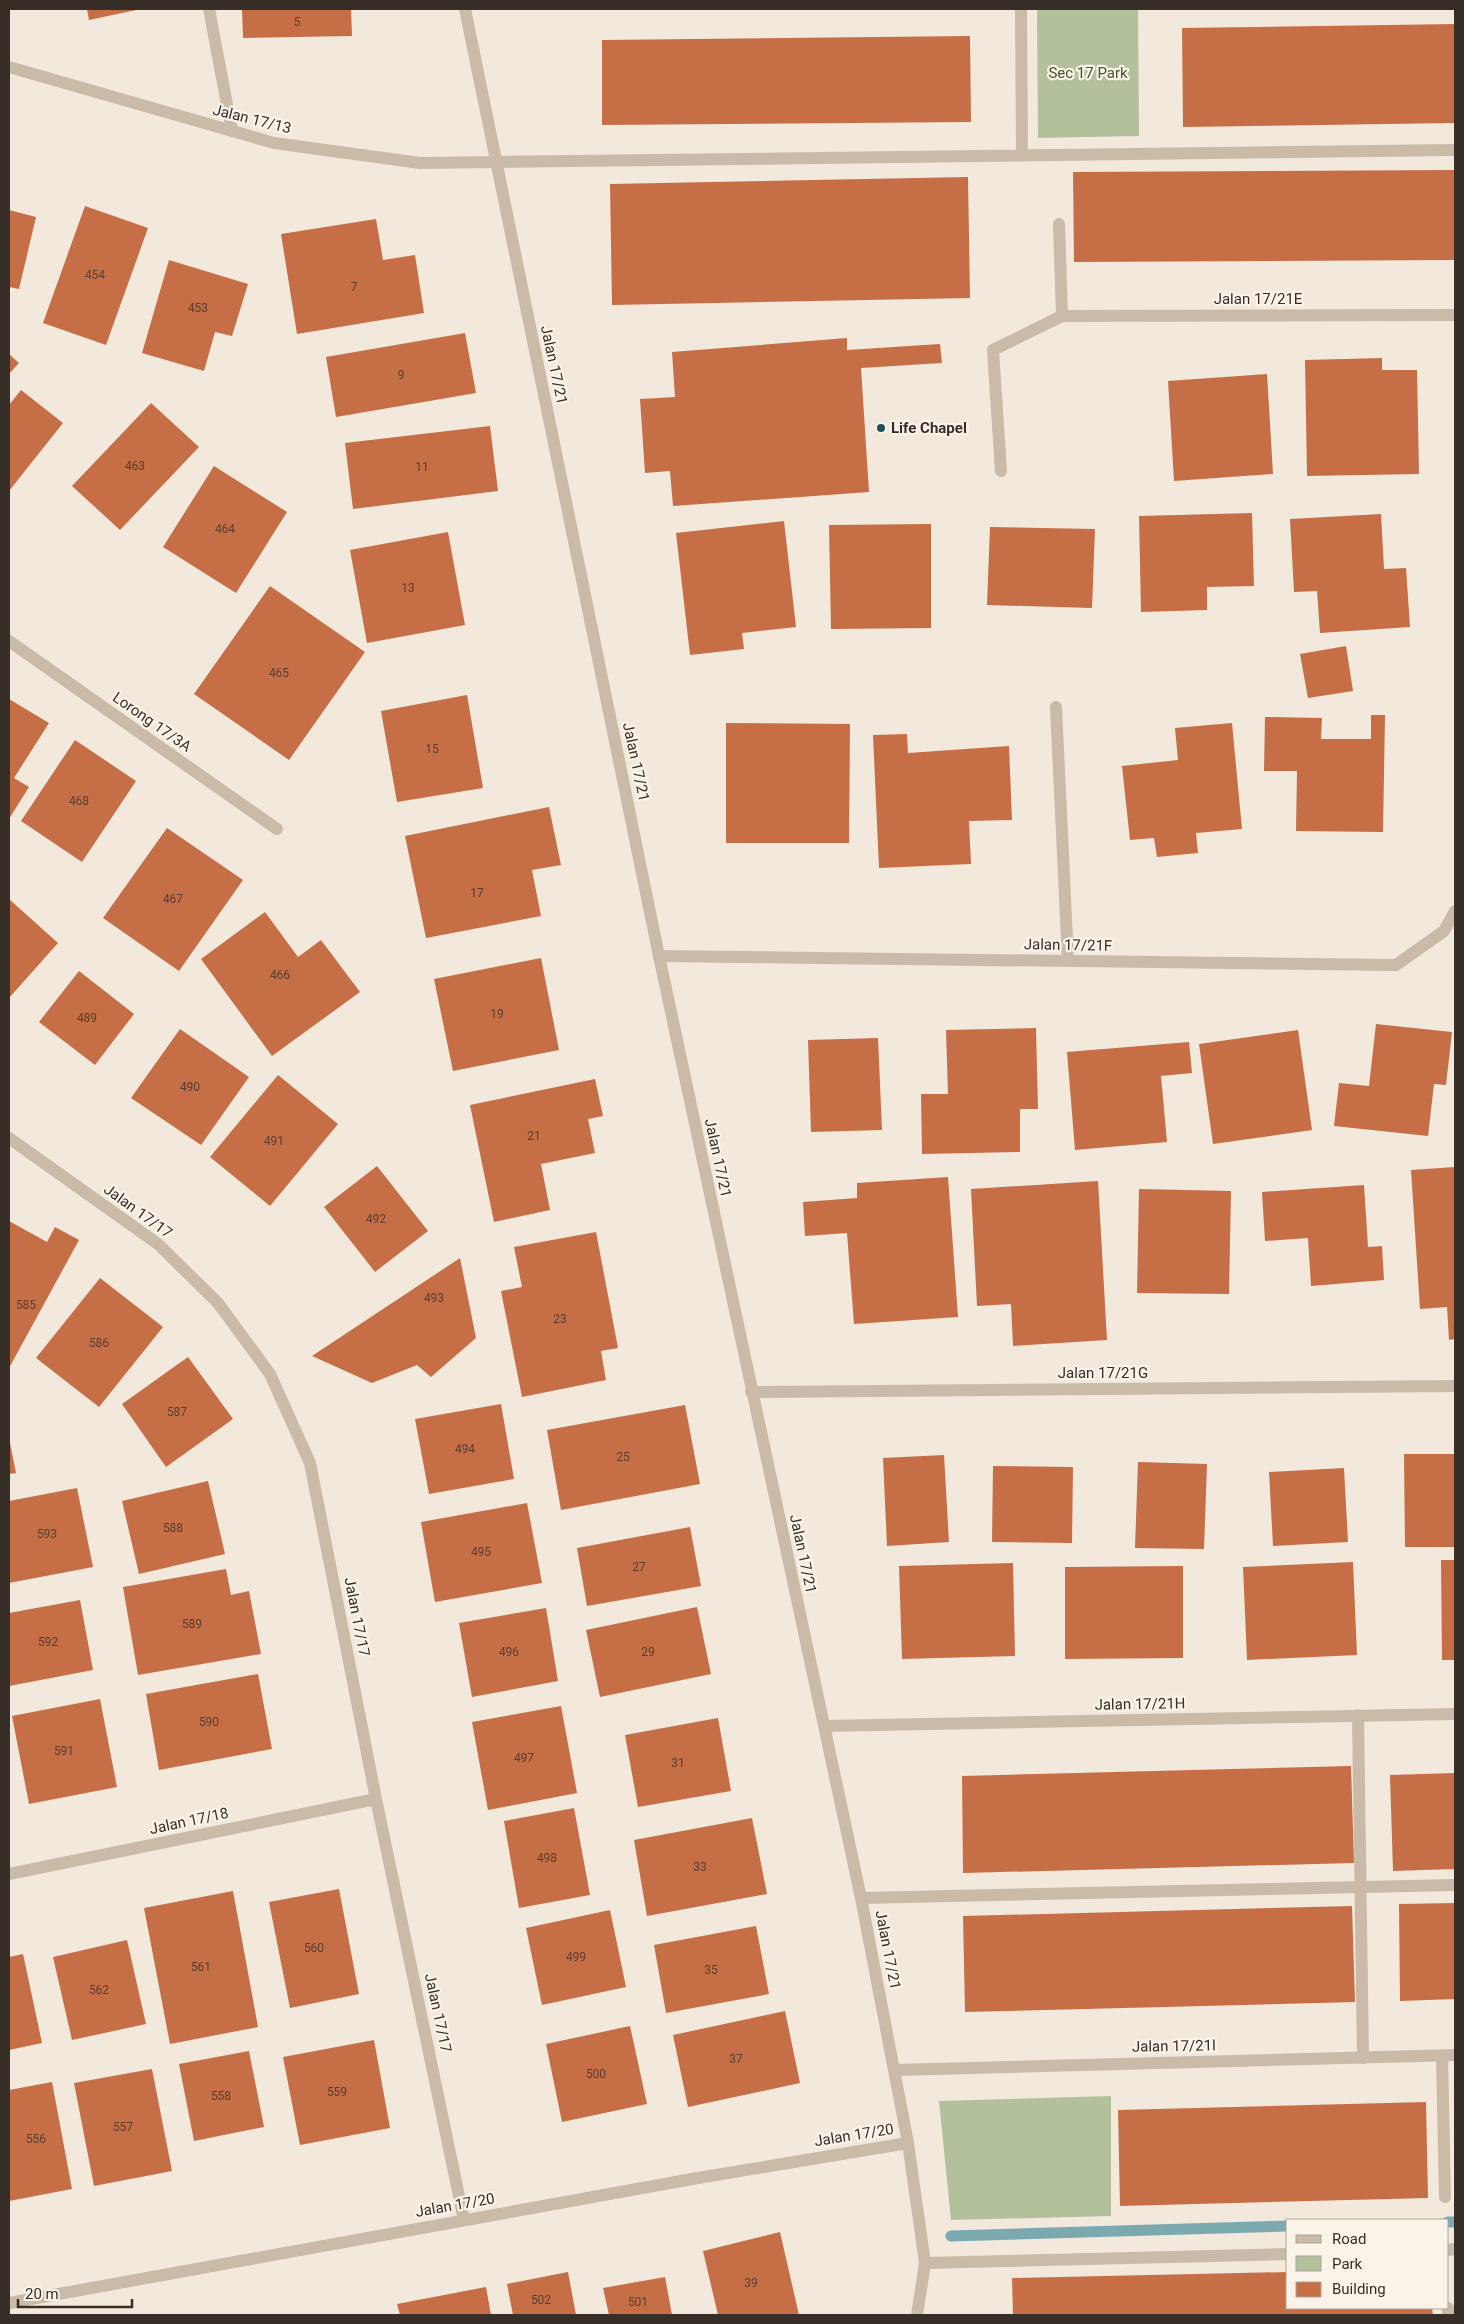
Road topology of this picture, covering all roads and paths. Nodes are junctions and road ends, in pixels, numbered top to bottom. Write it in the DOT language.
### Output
graph roads {
  1 [pos="209,9"];
  2 [pos="464,9"];
  3 [pos="1021,9"];
  4 [pos="9,67"];
  5 [pos="232,131"];
  6 [pos="1455,150"];
  7 [pos="1022,155"];
  8 [pos="495,162"];
  9 [pos="1059,224"];
  10 [pos="1455,315"];
  11 [pos="1062,316"];
  12 [pos="1001,471"];
  13 [pos="9,641"];
  14 [pos="1056,708"];
  15 [pos="277,828"];
  16 [pos="1455,912"];
  17 [pos="659,956"];
  18 [pos="1068,961"];
  19 [pos="9,1138"];
  20 [pos="1455,1386"];
  21 [pos="751,1392"];
  22 [pos="1455,1714"];
  23 [pos="1358,1715"];
  24 [pos="825,1726"];
  25 [pos="376,1799"];
  26 [pos="9,1874"];
  27 [pos="1455,1885"];
  28 [pos="1361,1887"];
  29 [pos="861,1898"];
  30 [pos="1449,2055"];
  31 [pos="1363,2058"];
  32 [pos="895,2070"];
  33 [pos="908,2143"];
  34 [pos="1445,2197"];
  35 [pos="464,2220"];
  36 [pos="1286,2254"];
  37 [pos="925,2263"];
  38 [pos="9,2303"];
  39 [pos="917,2315"];
  1 -- 5 [label="street"];
  2 -- 8 [label="street, Jalan 17/21"];
  3 -- 7 [label="street"];
  4 -- 5 [label="street, Jalan 17/13"];
  5 -- 8 [label="street, Jalan 17/13"];
  6 -- 7 [label="street, Jalan 17/13"];
  7 -- 8 [label="street, Jalan 17/13"];
  8 -- 17 [label="street, Jalan 17/21"];
  9 -- 11 [label="street"];
  10 -- 11 [label="street, Jalan 17/21E"];
  11 -- 12 [label="street"];
  13 -- 15 [label="street, Lorong 17/3A"];
  14 -- 18 [label="street"];
  16 -- 18 [label="street, Jalan 17/21F"];
  17 -- 18 [label="street, Jalan 17/21F"];
  17 -- 21 [label="street, Jalan 17/21"];
  19 -- 25 [label="street, Jalan 17/17"];
  20 -- 21 [label="street, Jalan 17/21G"];
  21 -- 24 [label="street, Jalan 17/21"];
  22 -- 23 [label="street, Jalan 17/21H"];
  23 -- 24 [label="street, Jalan 17/21H"];
  23 -- 28 [label="street"];
  24 -- 29 [label="street, Jalan 17/21"];
  25 -- 26 [label="street, Jalan 17/18"];
  25 -- 35 [label="street, Jalan 17/17"];
  27 -- 28 [label="street"];
  28 -- 29 [label="street"];
  28 -- 31 [label="street"];
  29 -- 32 [label="street, Jalan 17/21"];
  30 -- 31 [label="street, Jalan 17/21I"];
  30 -- 34 [label="street"];
  31 -- 32 [label="street, Jalan 17/21I"];
  32 -- 33 [label="street, Jalan 17/21"];
  33 -- 35 [label="street, Jalan 17/20"];
  33 -- 37 [label="street, Jalan 17/21"];
  35 -- 38 [label="street, Jalan 17/20"];
  36 -- 37 [label="street"];
  37 -- 39 [label="street, Jalan 17/21"];
}
